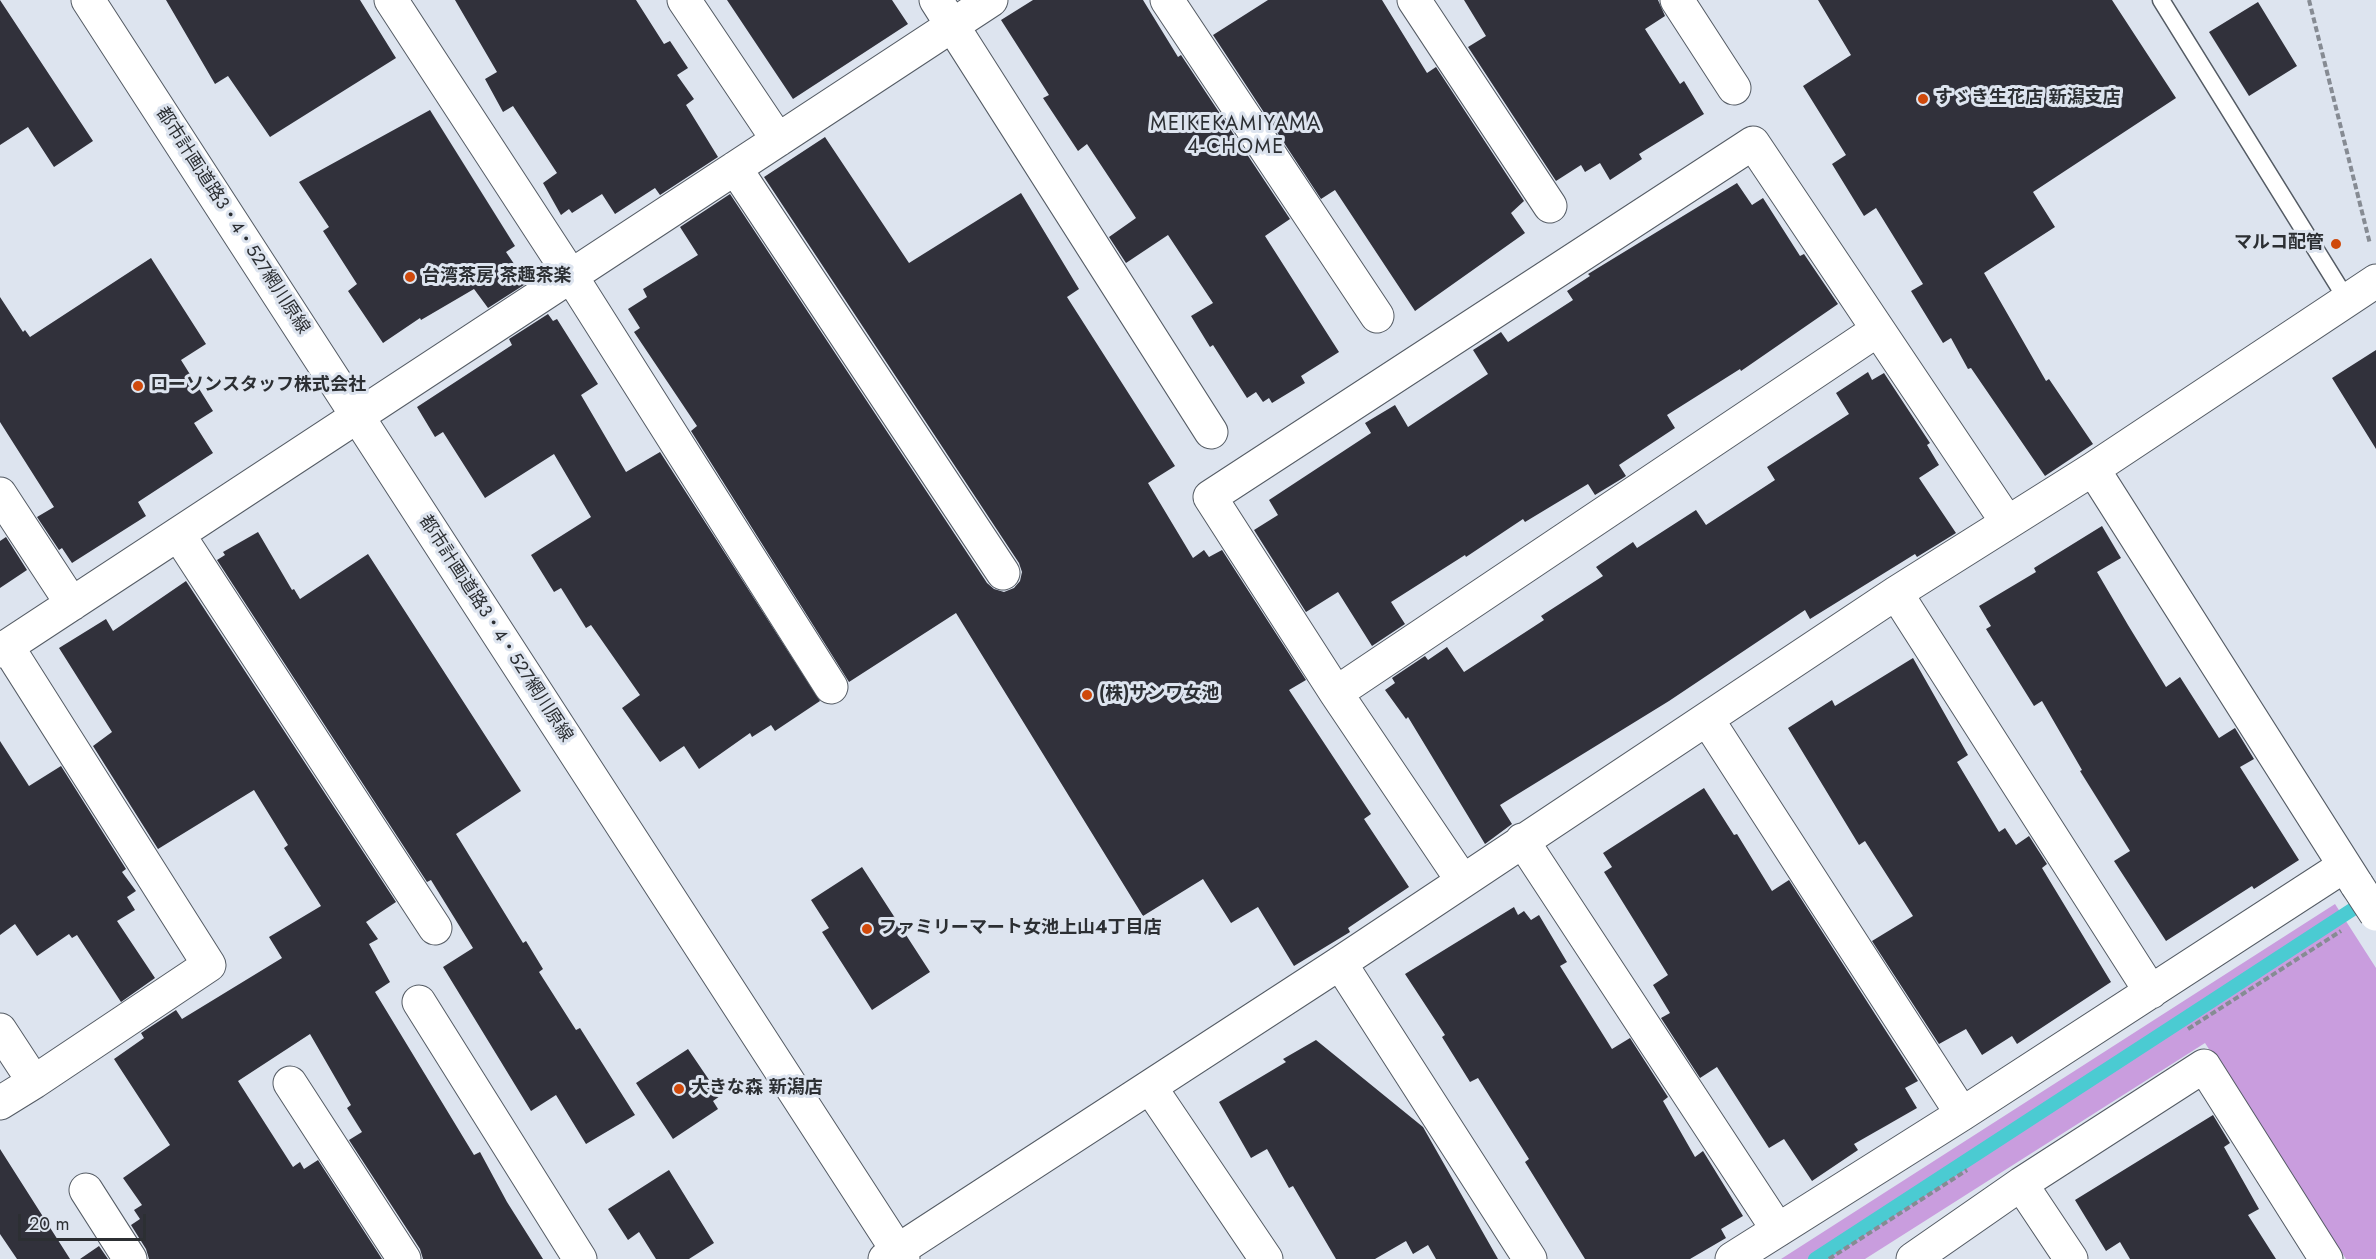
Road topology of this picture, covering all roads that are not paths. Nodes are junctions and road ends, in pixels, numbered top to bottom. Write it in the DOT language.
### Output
graph roads {
  1 [pos="88,0"];
  2 [pos="391,0"];
  3 [pos="684,0"];
  4 [pos="991,0"];
  5 [pos="1167,0"];
  6 [pos="1414,0"];
  7 [pos="1677,0"];
  8 [pos="2161,0"];
  9 [pos="944,13"];
  10 [pos="1734,88"];
  11 [pos="778,140"];
  12 [pos="735,168"];
  13 [pos="1550,206"];
  14 [pos="571,276"];
  15 [pos="2376,281"];
  16 [pos="2347,300"];
  17 [pos="1377,316"];
  18 [pos="1876,331"];
  19 [pos="358,416"];
  20 [pos="1211,432"];
  21 [pos="2093,469"];
  22 [pos="0,494"];
  23 [pos="2007,522"];
  24 [pos="178,534"];
  25 [pos="1003,573"];
  26 [pos="1896,592"];
  27 [pos="72,604"];
  28 [pos="4,648"];
  29 [pos="831,687"];
  30 [pos="1336,693"];
  31 [pos="1707,719"];
  32 [pos="1522,840"];
  33 [pos="2351,875"];
  34 [pos="1462,880"];
  35 [pos="2376,914"];
  36 [pos="435,928"];
  37 [pos="1340,963"];
  38 [pos="2151,992"];
  39 [pos="419,1002"];
  40 [pos="0,1030"];
  41 [pos="34,1082"];
  42 [pos="290,1083"];
  43 [pos="1150,1087"];
  44 [pos="0,1103"];
  45 [pos="1962,1114"];
  46 [pos="2021,1184"];
  47 [pos="86,1190"];
  48 [pos="1778,1230"];
  49 [pos="895,1256"];
  50 [pos="130,1259"];
  51 [pos="404,1259"];
  52 [pos="580,1259"];
  53 [pos="1266,1259"];
  54 [pos="1530,1259"];
  55 [pos="1732,1259"];
  56 [pos="1913,1259"];
  57 [pos="2071,1259"];
  58 [pos="2326,1259"];
  1 -- 19 [label="street, 都市計画道路3・4・527網川原線"];
  2 -- 14 [label="street"];
  3 -- 11 [label="street"];
  4 -- 9 [label="street"];
  5 -- 17 [label="street"];
  6 -- 13 [label="street"];
  7 -- 10 [label="street"];
  8 -- 16 [label="lane"];
  9 -- 11 [label="street"];
  9 -- 20 [label="street"];
  11 -- 12 [label="street"];
  12 -- 14 [label="street"];
  12 -- 25 [label="street"];
  14 -- 19 [label="street"];
  14 -- 29 [label="street"];
  15 -- 16 [label="street"];
  16 -- 21 [label="street"];
  18 -- 23 [label="street"];
  18 -- 30 [label="street"];
  18 -- 30 [label="street"];
  19 -- 24 [label="street"];
  19 -- 49 [label="street, 都市計画道路3・4・527網川原線"];
  21 -- 23 [label="street"];
  21 -- 33 [label="street"];
  22 -- 27 [label="street"];
  23 -- 26 [label="street"];
  24 -- 27 [label="street"];
  24 -- 36 [label="street"];
  26 -- 31 [label="street"];
  26 -- 38 [label="street"];
  27 -- 28 [label="street"];
  28 -- 41 [label="street"];
  30 -- 34 [label="street"];
  31 -- 32 [label="street"];
  31 -- 45 [label="street"];
  32 -- 34 [label="street"];
  32 -- 48 [label="street"];
  33 -- 35 [label="street, bridge"];
  33 -- 38 [label="street"];
  34 -- 37 [label="street"];
  37 -- 43 [label="street"];
  37 -- 54 [label="street"];
  38 -- 45 [label="street"];
  39 -- 52 [label="street"];
  40 -- 41 [label="street"];
  41 -- 44 [label="street"];
  42 -- 51 [label="street"];
  43 -- 49 [label="street"];
  43 -- 53 [label="street"];
  45 -- 48 [label="street"];
  46 -- 56 [label="street"];
  46 -- 57 [label="street"];
  46 -- 58 [label="street"];
  47 -- 50 [label="street"];
  48 -- 55 [label="street"];
}
